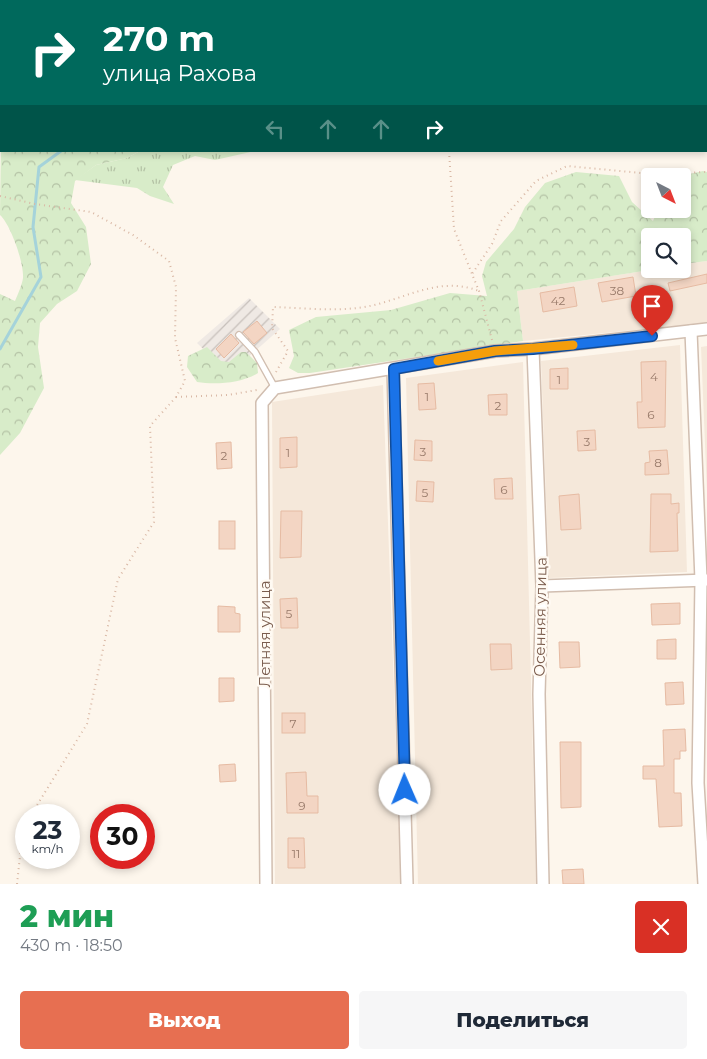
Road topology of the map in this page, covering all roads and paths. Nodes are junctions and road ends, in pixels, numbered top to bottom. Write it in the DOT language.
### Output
graph roads {
  1 [pos="449,152"];
  2 [pos="707,172"];
  3 [pos="0,196"];
  4 [pos="472,274"];
  5 [pos="479,291"];
  6 [pos="707,330"];
  7 [pos="691,331"];
  8 [pos="239,335"];
  9 [pos="533,349"];
  10 [pos="495,351"];
  11 [pos="394,369"];
  12 [pos="272,383"];
  13 [pos="176,397"];
  14 [pos="704,580"];
  15 [pos="542,586"];
  16 [pos="38,804"];
  17 [pos="19,869"];
  18 [pos="17,884"];
  19 [pos="266,884"];
  20 [pos="407,884"];
  21 [pos="544,884"];
  22 [pos="704,884"];
  1 -- 4 [label="path"];
  2 -- 4 [label="path"];
  3 -- 13 [label="path"];
  4 -- 5 [label="path"];
  5 -- 10 [label="path"];
  5 -- 12 [label="path"];
  6 -- 7 [label="street"];
  7 -- 9 [label="street"];
  7 -- 14 [label="street"];
  8 -- 12 [label="lane"];
  9 -- 10 [label="street"];
  9 -- 15 [label="street, Осенняя улица"];
  10 -- 11 [label="street"];
  11 -- 12 [label="street"];
  11 -- 20 [label="street"];
  12 -- 13 [label="path"];
  12 -- 19 [label="street, Летняя улица"];
  13 -- 16 [label="path"];
  14 -- 15 [label="street"];
  14 -- 22 [label="street"];
  15 -- 21 [label="street, Осенняя улица"];
  17 -- 18 [label="path"];
}
